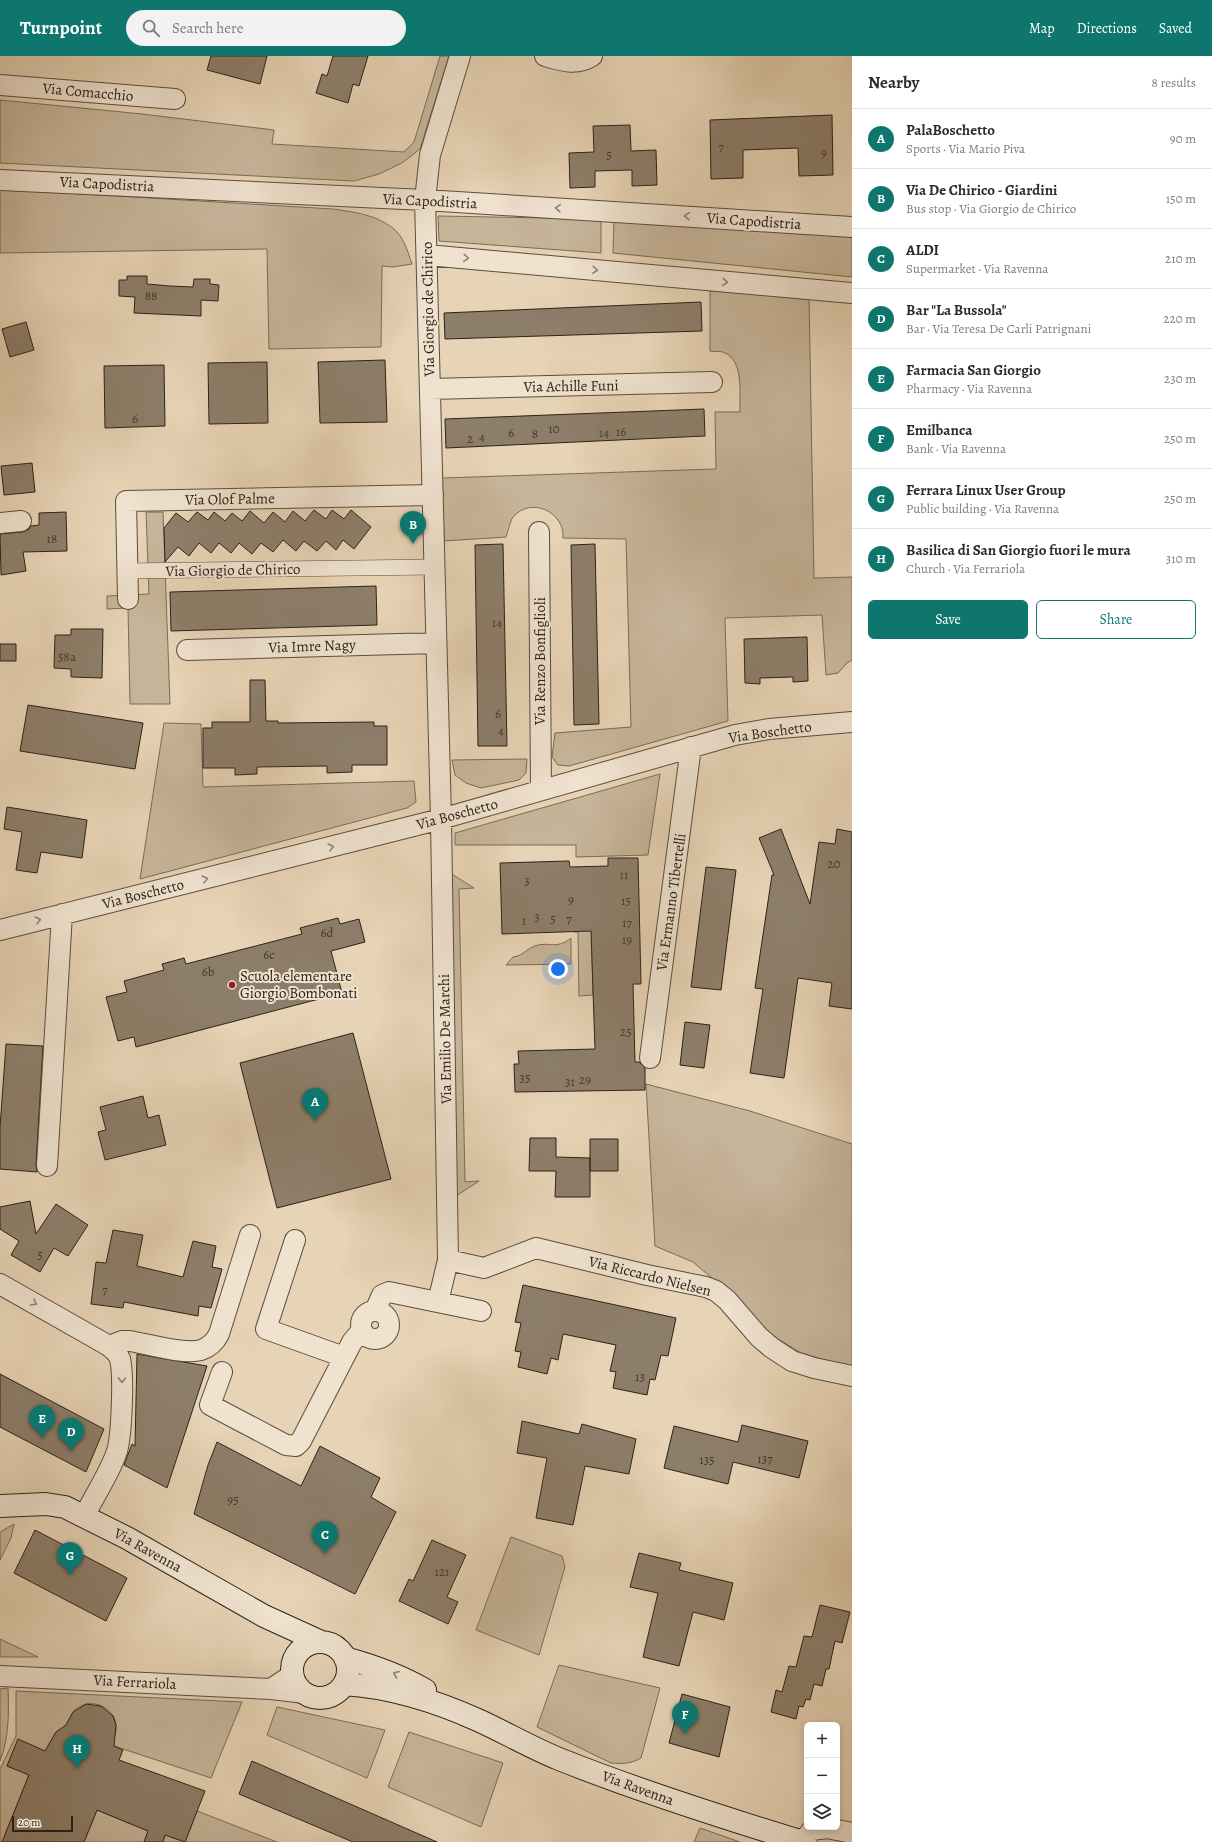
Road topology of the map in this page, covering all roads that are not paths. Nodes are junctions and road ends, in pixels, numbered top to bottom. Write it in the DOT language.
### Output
graph roads {
  1 [pos="460,56"];
  2 [pos="545,56"];
  3 [pos="592,56"];
  4 [pos="0,85"];
  5 [pos="175,99"];
  6 [pos="3,179"];
  7 [pos="425,200"];
  8 [pos="852,227"];
  9 [pos="427,255"];
  10 [pos="852,293"];
  11 [pos="712,382"];
  12 [pos="430,389"];
  13 [pos="433,495"];
  14 [pos="21,521"];
  15 [pos="0,523"];
  16 [pos="539,532"];
  17 [pos="434,567"];
  18 [pos="128,571"];
  19 [pos="128,599"];
  20 [pos="436,643"];
  21 [pos="187,650"];
  22 [pos="852,722"];
  23 [pos="691,747"];
  24 [pos="541,790"];
  25 [pos="441,819"];
  26 [pos="62,914"];
  27 [pos="0,930"];
  28 [pos="650,1058"];
  29 [pos="47,1166"];
  30 [pos="250,1235"];
  31 [pos="295,1240"];
  32 [pos="448,1260"];
  33 [pos="0,1284"];
  34 [pos="438,1302"];
  35 [pos="481,1311"];
  36 [pos="109,1346"];
  37 [pos="344,1357"];
  38 [pos="222,1372"];
  39 [pos="852,1376"];
  40 [pos="1,1505"];
  41 [pos="84,1517"];
  42 [pos="311,1645"];
  43 [pos="345,1658"];
  44 [pos="292,1675"];
  45 [pos="0,1676"];
  46 [pos="344,1684"];
  47 [pos="271,1689"];
  48 [pos="305,1693"];
  49 [pos="479,1720"];
  50 [pos="852,1833"];
  51 [pos="804,1842"];
  1 -- 7 [label="street, Via Giorgio de Chirico"];
  2 -- 3 [label="street"];
  4 -- 5 [label="street, Via Comacchio"];
  6 -- 7 [label="street, Via Capodistria"];
  8 -- 7 [label="street, Via Capodistria, one-way"];
  7 -- 9 [label="street, Via Giorgio de Chirico"];
  9 -- 10 [label="street, one-way"];
  9 -- 12 [label="street, Via Giorgio de Chirico"];
  11 -- 12 [label="street, Via Achille Funi"];
  12 -- 13 [label="street, Via Giorgio de Chirico"];
  13 -- 17 [label="street, Via Giorgio de Chirico"];
  13 -- 18 [label="street, Via Olof Palme"];
  14 -- 15 [label="street"];
  16 -- 24 [label="street, Via Renzo Bonfiglioli"];
  17 -- 18 [label="street, Via Giorgio de Chirico"];
  17 -- 20 [label="street, Via Giorgio de Chirico"];
  18 -- 19 [label="street, Via Olof Palme"];
  20 -- 21 [label="street, Via Imre Nagy"];
  20 -- 25 [label="street, Via Giorgio de Chirico"];
  22 -- 23 [label="street, Via Boschetto"];
  23 -- 24 [label="street, Via Boschetto"];
  23 -- 28 [label="street, Via Ermanno Tibertelli"];
  24 -- 25 [label="street, Via Boschetto"];
  26 -- 25 [label="street, Via Boschetto, one-way"];
  25 -- 32 [label="street, Via Emilio De Marchi"];
  27 -- 26 [label="street, Via Boschetto, one-way"];
  26 -- 29 [label="street"];
  30 -- 36 [label="street"];
  31 -- 37 [label="street"];
  32 -- 34 [label="street, Via Emilio De Marchi"];
  32 -- 39 [label="street, Via Riccardo Nielsen"];
  33 -- 36 [label="street, one-way"];
  34 -- 35 [label="street"];
  34 -- 37 [label="street"];
  36 -- 41 [label="street, one-way"];
  37 -- 38 [label="street"];
  40 -- 41 [label="main road, Via Ravenna"];
  41 -- 42 [label="main road, Via Ravenna"];
  42 -- 43 [label="main road, Via Ravenna"];
  42 -- 44 [label="main road"];
  43 -- 46 [label="main road"];
  49 -- 43 [label="main road, Via Ravenna, one-way"];
  44 -- 47 [label="street"];
  44 -- 48 [label="main road"];
  45 -- 47 [label="street, Via Ferrariola"];
  46 -- 48 [label="main road"];
  46 -- 49 [label="main road, Via Ravenna"];
  47 -- 48 [label="street, Via Ferrariola"];
  49 -- 51 [label="main road, Via Ravenna"];
  50 -- 51 [label="street"];
}
